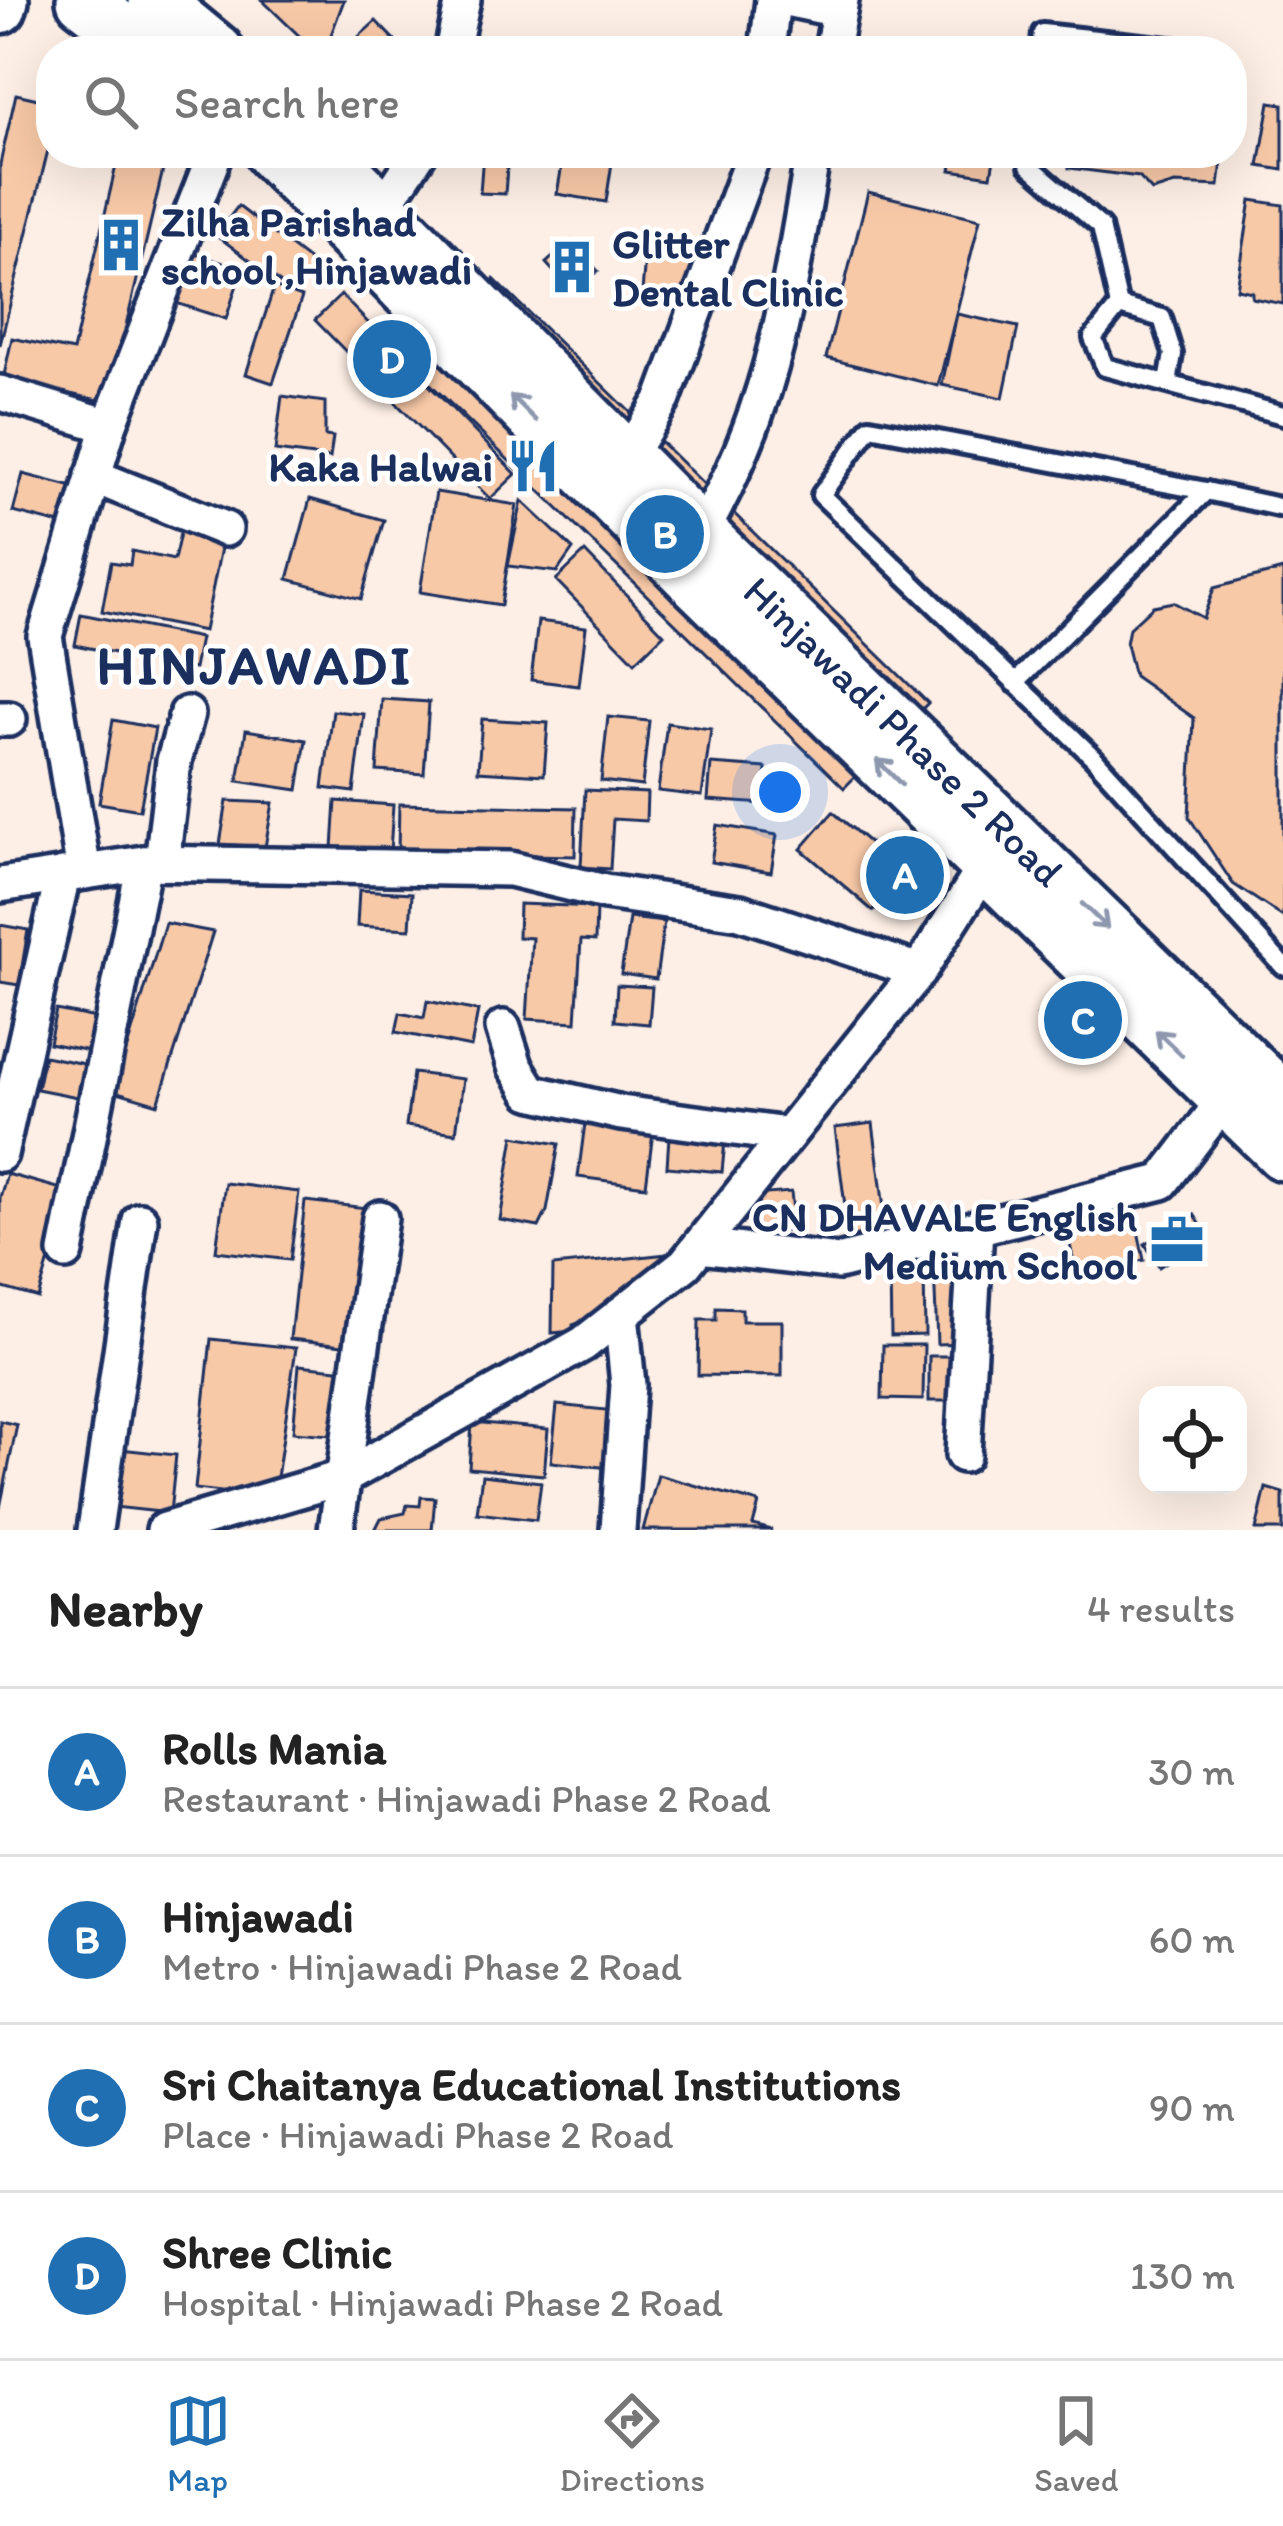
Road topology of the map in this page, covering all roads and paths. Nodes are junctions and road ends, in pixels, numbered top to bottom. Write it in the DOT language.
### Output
graph roads {
  1 [pos="82,0"];
  2 [pos="155,0"];
  3 [pos="463,0"];
  4 [pos="773,0"];
  5 [pos="791,0"];
  6 [pos="840,5"];
  7 [pos="130,36"];
  8 [pos="199,36"];
  9 [pos="455,36"];
  10 [pos="769,36"];
  11 [pos="835,36"];
  12 [pos="1042,36"];
  13 [pos="1069,36"];
  14 [pos="209,168"];
  15 [pos="286,168"];
  16 [pos="341,168"];
  17 [pos="409,168"];
  18 [pos="748,168"];
  19 [pos="810,168"];
  20 [pos="1032,168"];
  21 [pos="382,209"];
  22 [pos="1119,306"];
  23 [pos="1168,383"];
  24 [pos="0,393"];
  25 [pos="1283,415"];
  26 [pos="109,426"];
  27 [pos="627,458"];
  28 [pos="93,476"];
  29 [pos="1206,491"];
  30 [pos="1283,508"];
  31 [pos="225,529"];
  32 [pos="701,533"];
  33 [pos="1015,683"];
  34 [pos="187,714"];
  35 [pos="153,863"];
  36 [pos="985,867"];
  37 [pos="74,873"];
  38 [pos="0,885"];
  39 [pos="1283,966"];
  40 [pos="920,971"];
  41 [pos="503,1028"];
  42 [pos="1226,1098"];
  43 [pos="1283,1100"];
  44 [pos="788,1136"];
  45 [pos="0,1154"];
  46 [pos="1283,1154"];
  47 [pos="380,1218"];
  48 [pos="140,1220"];
  49 [pos="976,1228"];
  50 [pos="700,1246"];
  51 [pos="66,1252"];
  52 [pos="621,1314"];
  53 [pos="963,1455"];
  54 [pos="344,1478"];
  55 [pos="95,1530"];
  56 [pos="164,1530"];
  57 [pos="336,1530"];
  58 [pos="618,1530"];
  1 -- 7 [label="main road"];
  2 -- 8 [label="main road"];
  3 -- 9 [label="street"];
  4 -- 10 [label="street"];
  5 -- 6 [label="street"];
  6 -- 11 [label="street"];
  12 -- 13 [label="lane"];
  14 -- 26 [label="street"];
  36 -- 15 [label="main road, Hinjawadi Phase 2 Road, one-way"];
  16 -- 21 [label="main road, Hinjawadi Phase 2 Road"];
  17 -- 21 [label="street"];
  18 -- 27 [label="street"];
  19 -- 32 [label="street"];
  20 -- 22 [label="lane"];
  21 -- 27 [label="main road, Hinjawadi Phase 2 Road"];
  22 -- 23 [label="lane"];
  22 -- 23 [label="lane"];
  23 -- 25 [label="lane"];
  24 -- 26 [label="street"];
  26 -- 28 [label="street"];
  27 -- 32 [label="main road, Hinjawadi Phase 2 Road"];
  28 -- 31 [label="street"];
  28 -- 37 [label="street"];
  29 -- 30 [label="lane"];
  29 -- 33 [label="lane"];
  29 -- 33 [label="lane"];
  32 -- 43 [label="main road, Hinjawadi Phase 2 Road, one-way"];
  33 -- 39 [label="lane"];
  34 -- 35 [label="street"];
  35 -- 37 [label="street"];
  35 -- 40 [label="street"];
  35 -- 51 [label="street"];
  36 -- 40 [label="street"];
  42 -- 36 [label="main road, Hinjawadi Phase 2 Road, one-way"];
  37 -- 38 [label="street"];
  37 -- 45 [label="street"];
  40 -- 44 [label="street"];
  41 -- 44 [label="street"];
  42 -- 46 [label="main road, Hinjawadi Phase 2 Road"];
  42 -- 49 [label="street"];
  44 -- 50 [label="street"];
  47 -- 54 [label="street"];
  48 -- 55 [label="street"];
  49 -- 50 [label="street"];
  49 -- 53 [label="street"];
  50 -- 52 [label="street"];
  52 -- 54 [label="street"];
  52 -- 58 [label="street"];
  54 -- 56 [label="street"];
  54 -- 57 [label="street"];
}
